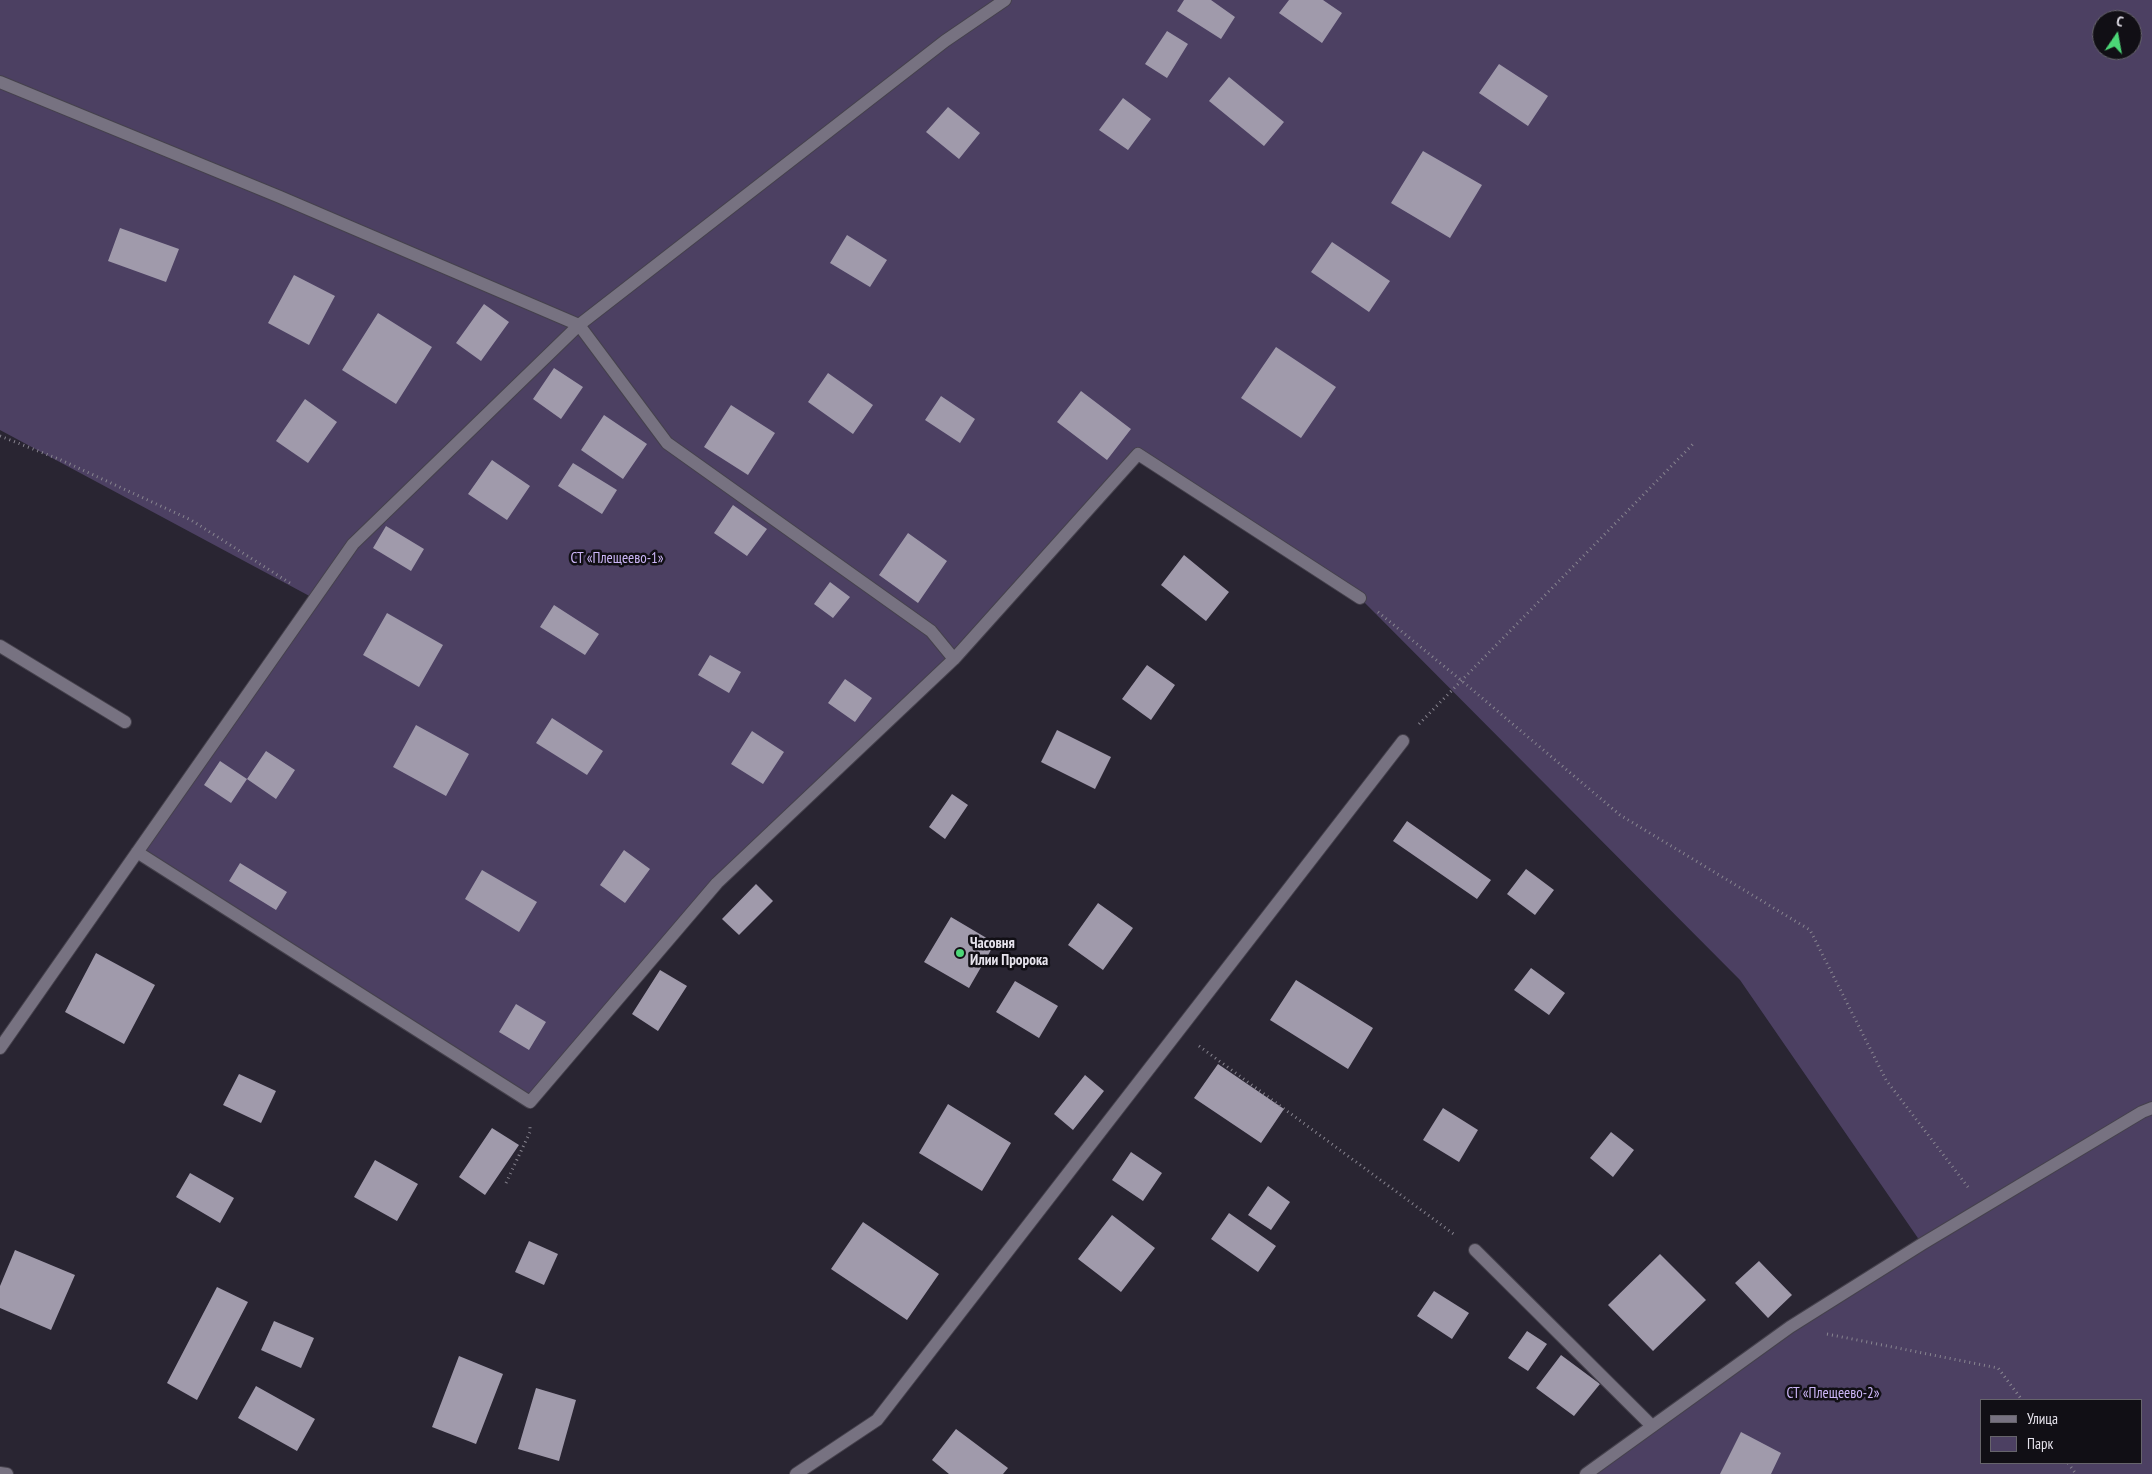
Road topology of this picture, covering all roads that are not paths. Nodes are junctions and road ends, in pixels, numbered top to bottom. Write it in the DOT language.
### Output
graph roads {
  1 [pos="1005,0"];
  2 [pos="0,82"];
  3 [pos="579,325"];
  4 [pos="1360,598"];
  5 [pos="0,646"];
  6 [pos="954,659"];
  7 [pos="125,722"];
  8 [pos="1403,741"];
  9 [pos="137,852"];
  10 [pos="0,1048"];
  11 [pos="2152,1108"];
  12 [pos="1475,1250"];
  13 [pos="1652,1426"];
  14 [pos="0,1473"];
  15 [pos="7,1474"];
  16 [pos="796,1474"];
  17 [pos="1586,1474"];
  1 -- 3 [label="street"];
  2 -- 3 [label="street"];
  3 -- 6 [label="street"];
  3 -- 9 [label="street"];
  4 -- 6 [label="street"];
  5 -- 7 [label="street"];
  6 -- 9 [label="street"];
  8 -- 16 [label="street"];
  9 -- 10 [label="street"];
  11 -- 13 [label="street"];
  12 -- 13 [label="street"];
  13 -- 17 [label="street"];
  14 -- 15 [label="street"];
}
